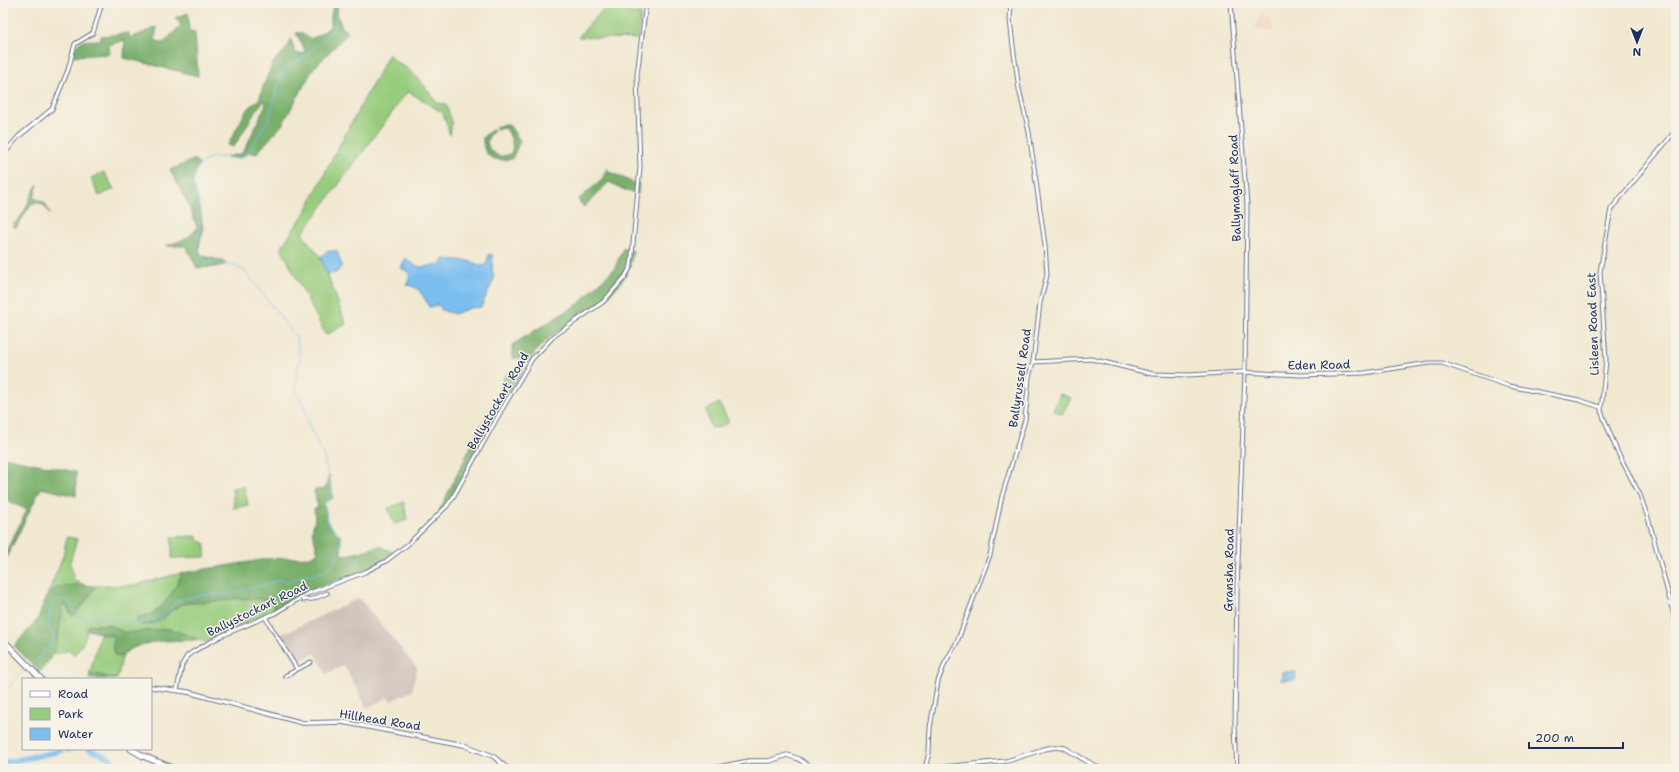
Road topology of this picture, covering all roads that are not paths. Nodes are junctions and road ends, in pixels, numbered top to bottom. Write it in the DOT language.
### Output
graph roads {
  1 [pos="102,3"];
  2 [pos="646,3"];
  3 [pos="1011,3"];
  4 [pos="1231,3"];
  5 [pos="1676,130"];
  6 [pos="3,155"];
  7 [pos="1033,362"];
  8 [pos="1245,372"];
  9 [pos="1600,407"];
  10 [pos="327,593"];
  11 [pos="301,597"];
  12 [pos="265,617"];
  13 [pos="1676,622"];
  14 [pos="3,640"];
  15 [pos="311,662"];
  16 [pos="297,669"];
  17 [pos="285,676"];
  18 [pos="40,678"];
  19 [pos="152,687"];
  20 [pos="177,690"];
  21 [pos="133,750"];
  22 [pos="175,769"];
  23 [pos="508,769"];
  24 [pos="709,769"];
  25 [pos="812,769"];
  26 [pos="924,769"];
  27 [pos="1100,769"];
  28 [pos="1237,769"];
  1 -- 6 [label="street"];
  2 -- 11 [label="street, Ballystockart Road"];
  3 -- 7 [label="street, Ballyrussell Road"];
  4 -- 8 [label="street, Ballymaglaff Road"];
  5 -- 9 [label="street, Lisleen Road East"];
  7 -- 8 [label="street, Eden Road"];
  7 -- 26 [label="street, Ballyrussell Road"];
  8 -- 9 [label="street, Eden Road"];
  8 -- 28 [label="street, Gransha Road"];
  9 -- 13 [label="street, Lisleen Road East"];
  10 -- 11 [label="street"];
  11 -- 12 [label="street, Ballystockart Road"];
  12 -- 16 [label="street"];
  12 -- 20 [label="street, Ballystockart Road"];
  14 -- 18 [label="highway"];
  15 -- 16 [label="street"];
  16 -- 17 [label="street"];
  19 -- 20 [label="street, Hillhead Road"];
  20 -- 23 [label="street, Hillhead Road"];
  21 -- 22 [label="highway"];
  24 -- 25 [label="street"];
  26 -- 27 [label="street"];
}
